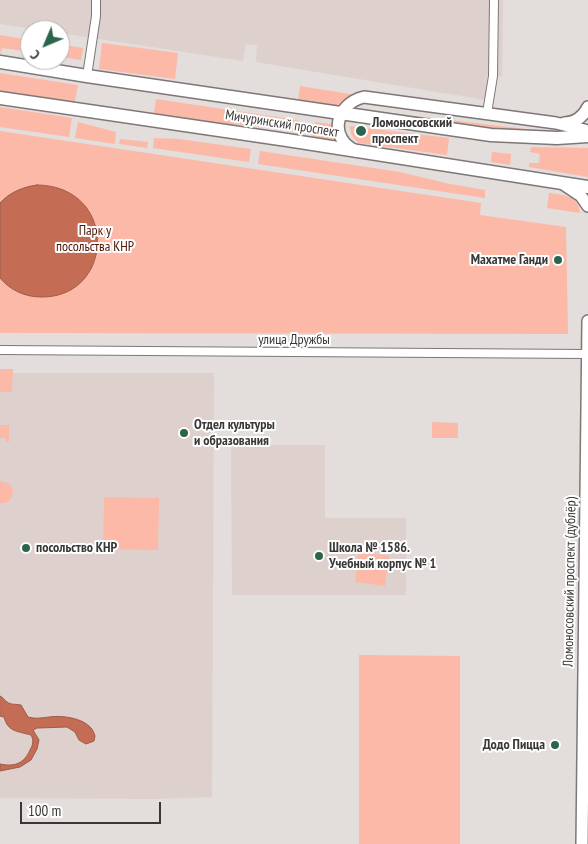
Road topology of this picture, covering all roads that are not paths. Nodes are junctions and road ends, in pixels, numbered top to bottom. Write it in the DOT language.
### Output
graph roads {
  1 [pos="96,0"];
  2 [pos="494,0"];
  3 [pos="0,62"];
  4 [pos="87,76"];
  5 [pos="0,98"];
  6 [pos="588,107"];
  7 [pos="342,113"];
  8 [pos="487,113"];
  9 [pos="556,122"];
  10 [pos="588,131"];
  11 [pos="588,136"];
  12 [pos="358,151"];
  13 [pos="562,184"];
  14 [pos="588,187"];
  15 [pos="588,206"];
  16 [pos="588,321"];
  17 [pos="0,350"];
  18 [pos="588,355"];
  19 [pos="588,762"];
  20 [pos="582,775"];
  21 [pos="582,844"];
  1 -- 4 [label="street"];
  2 -- 8 [label="street"];
  3 -- 4 [label="main road, Мичуринский проспект"];
  4 -- 7 [label="main road, Мичуринский проспект"];
  5 -- 12 [label="main road, Мичуринский проспект"];
  6 -- 9 [label="main road"];
  7 -- 8 [label="main road"];
  7 -- 11 [label="main road, Мичуринский проспект"];
  7 -- 12 [label="main road"];
  8 -- 9 [label="main road"];
  9 -- 10 [label="main road"];
  12 -- 13 [label="main road, Мичуринский проспект"];
  13 -- 14 [label="main road, Мичуринский проспект"];
  13 -- 15 [label="main road"];
  16 -- 18 [label="main road, Ломоносовский проспект (дублёр)"];
  17 -- 18 [label="street, улица Дружбы"];
  18 -- 20 [label="main road, Ломоносовский проспект (дублёр)"];
  19 -- 20 [label="main road"];
  20 -- 21 [label="main road, Ломоносовский проспект (дублёр)"];
}
